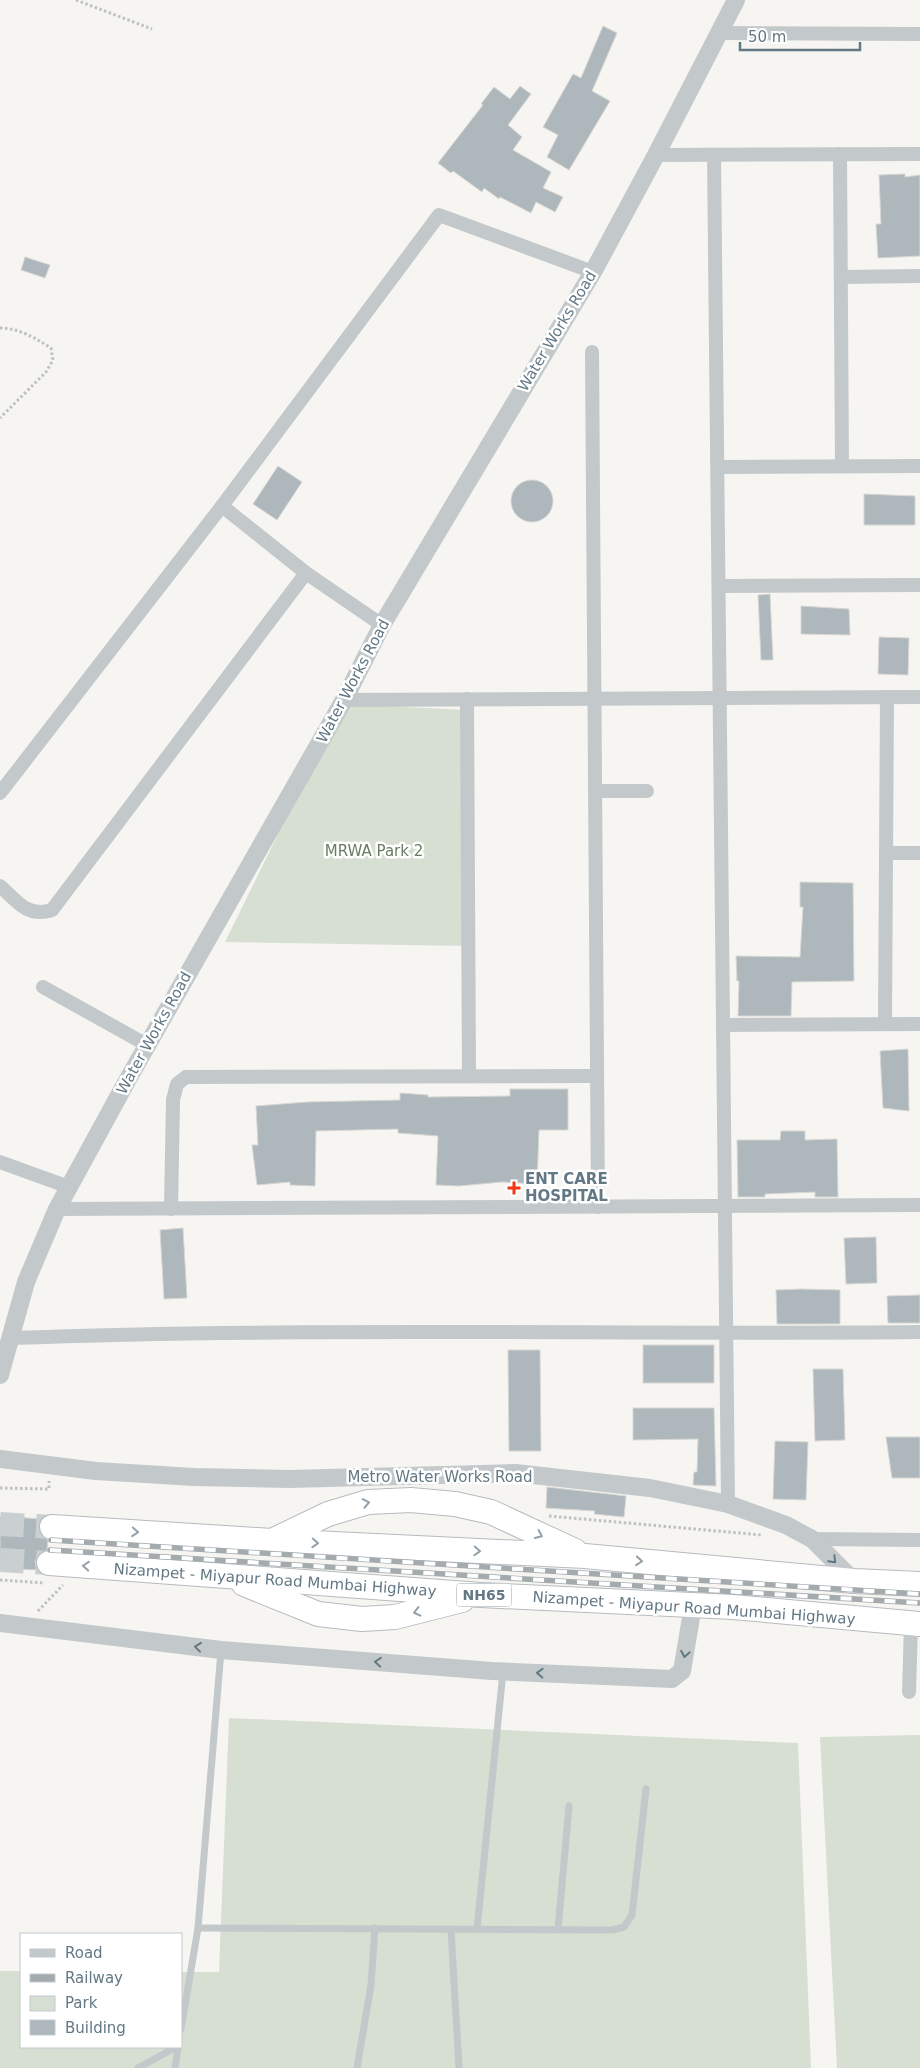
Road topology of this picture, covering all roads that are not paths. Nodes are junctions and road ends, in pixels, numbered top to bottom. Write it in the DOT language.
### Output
graph roads {
  1 [pos="736,0"];
  2 [pos="719,33"];
  3 [pos="920,34"];
  4 [pos="840,154"];
  5 [pos="920,154"];
  6 [pos="656,155"];
  7 [pos="714,155"];
  8 [pos="593,272"];
  9 [pos="920,276"];
  10 [pos="841,277"];
  11 [pos="592,352"];
  12 [pos="842,466"];
  13 [pos="920,466"];
  14 [pos="718,467"];
  15 [pos="222,506"];
  16 [pos="306,573"];
  17 [pos="920,585"];
  18 [pos="719,586"];
  19 [pos="382,625"];
  20 [pos="887,697"];
  21 [pos="920,697"];
  22 [pos="594,698"];
  23 [pos="720,698"];
  24 [pos="467,699"];
  25 [pos="344,700"];
  26 [pos="595,791"];
  27 [pos="647,791"];
  28 [pos="0,793"];
  29 [pos="886,853"];
  30 [pos="920,853"];
  31 [pos="0,886"];
  32 [pos="43,987"];
  33 [pos="884,1024"];
  34 [pos="920,1024"];
  35 [pos="723,1025"];
  36 [pos="147,1045"];
  37 [pos="469,1076"];
  38 [pos="597,1076"];
  39 [pos="0,1162"];
  40 [pos="69,1187"];
  41 [pos="920,1205"];
  42 [pos="725,1206"];
  43 [pos="598,1207"];
  44 [pos="171,1208"];
  45 [pos="57,1209"];
  46 [pos="920,1332"];
  47 [pos="726,1334"];
  48 [pos="10,1338"];
  49 [pos="0,1375"];
  50 [pos="0,1459"];
  51 [pos="728,1504"];
  52 [pos="52,1527"];
  53 [pos="812,1539"];
  54 [pos="920,1540"];
  55 [pos="272,1541"];
  56 [pos="585,1556"];
  57 [pos="49,1563"];
  58 [pos="224,1576"];
  59 [pos="854,1581"];
  60 [pos="920,1584"];
  61 [pos="481,1594"];
  62 [pos="693,1606"];
  63 [pos="0,1623"];
  64 [pos="916,1624"];
  65 [pos="221,1650"];
  66 [pos="503,1671"];
  67 [pos="909,1692"];
  68 [pos="646,1789"];
  69 [pos="569,1806"];
  70 [pos="198,1928"];
  71 [pos="375,1928"];
  72 [pos="451,1929"];
  73 [pos="477,1929"];
  74 [pos="558,1929"];
  75 [pos="182,2023"];
  76 [pos="175,2048"];
  77 [pos="177,2048"];
  78 [pos="138,2068"];
  79 [pos="175,2068"];
  80 [pos="358,2068"];
  81 [pos="459,2068"];
  1 -- 2 [label="street, Water Works Road"];
  2 -- 3 [label="street"];
  2 -- 6 [label="street, Water Works Road"];
  4 -- 5 [label="street"];
  4 -- 7 [label="street"];
  4 -- 10 [label="street"];
  6 -- 7 [label="street"];
  6 -- 8 [label="street, Water Works Road"];
  7 -- 14 [label="street"];
  8 -- 15 [label="street"];
  8 -- 19 [label="street, Water Works Road"];
  9 -- 10 [label="street"];
  10 -- 12 [label="street"];
  11 -- 22 [label="street"];
  12 -- 13 [label="street"];
  12 -- 14 [label="street"];
  14 -- 18 [label="street"];
  15 -- 16 [label="street"];
  15 -- 28 [label="street"];
  16 -- 19 [label="street"];
  16 -- 31 [label="street"];
  17 -- 18 [label="street"];
  18 -- 23 [label="street"];
  19 -- 25 [label="street, Water Works Road"];
  20 -- 21 [label="street"];
  20 -- 23 [label="street"];
  20 -- 29 [label="street"];
  22 -- 23 [label="street"];
  22 -- 24 [label="street"];
  22 -- 26 [label="street"];
  23 -- 35 [label="street"];
  24 -- 25 [label="street"];
  24 -- 37 [label="street"];
  25 -- 36 [label="street, Water Works Road"];
  26 -- 27 [label="street"];
  26 -- 38 [label="street"];
  29 -- 30 [label="street"];
  29 -- 33 [label="street"];
  32 -- 36 [label="street"];
  33 -- 34 [label="street"];
  33 -- 35 [label="street"];
  35 -- 42 [label="street"];
  36 -- 40 [label="street, Water Works Road"];
  37 -- 38 [label="street"];
  37 -- 44 [label="street"];
  38 -- 43 [label="street"];
  39 -- 40 [label="street"];
  40 -- 45 [label="street, Water Works Road"];
  41 -- 42 [label="street"];
  42 -- 43 [label="street"];
  42 -- 47 [label="street"];
  43 -- 44 [label="street"];
  44 -- 45 [label="street"];
  45 -- 48 [label="street, Water Works Road"];
  46 -- 47 [label="street"];
  47 -- 48 [label="street"];
  47 -- 51 [label="street"];
  48 -- 49 [label="street, Water Works Road"];
  50 -- 51 [label="street, Metro Water Works Road"];
  51 -- 53 [label="street, Metro Water Works Road"];
  52 -- 55 [label="highway, one-way"];
  53 -- 54 [label="street"];
  53 -- 59 [label="street, Metro Water Works Road, one-way"];
  55 -- 56 [label="highway, one-way"];
  55 -- 56 [label="highway, one-way"];
  56 -- 59 [label="highway, one-way"];
  58 -- 57 [label="highway, Nizampet - Miyapur Road Mumbai Highway / NH65, one-way"];
  58 -- 61 [label="highway, Nizampet - Miyapur Road Mumbai Highway / NH65"];
  61 -- 58 [label="highway, one-way"];
  59 -- 60 [label="highway"];
  61 -- 62 [label="highway, Nizampet - Miyapur Road Mumbai Highway / NH65"];
  62 -- 64 [label="highway, Nizampet - Miyapur Road Mumbai Highway / NH65"];
  62 -- 66 [label="street, one-way"];
  65 -- 63 [label="street, one-way"];
  64 -- 67 [label="street"];
  66 -- 65 [label="street, one-way"];
  65 -- 70 [label="lane"];
  66 -- 73 [label="lane"];
  68 -- 74 [label="lane"];
  69 -- 74 [label="lane"];
  70 -- 71 [label="lane"];
  70 -- 75 [label="lane"];
  71 -- 72 [label="lane"];
  71 -- 80 [label="lane"];
  72 -- 73 [label="lane"];
  72 -- 81 [label="lane"];
  73 -- 74 [label="lane"];
  76 -- 78 [label="lane"];
  77 -- 79 [label="lane"];
}
